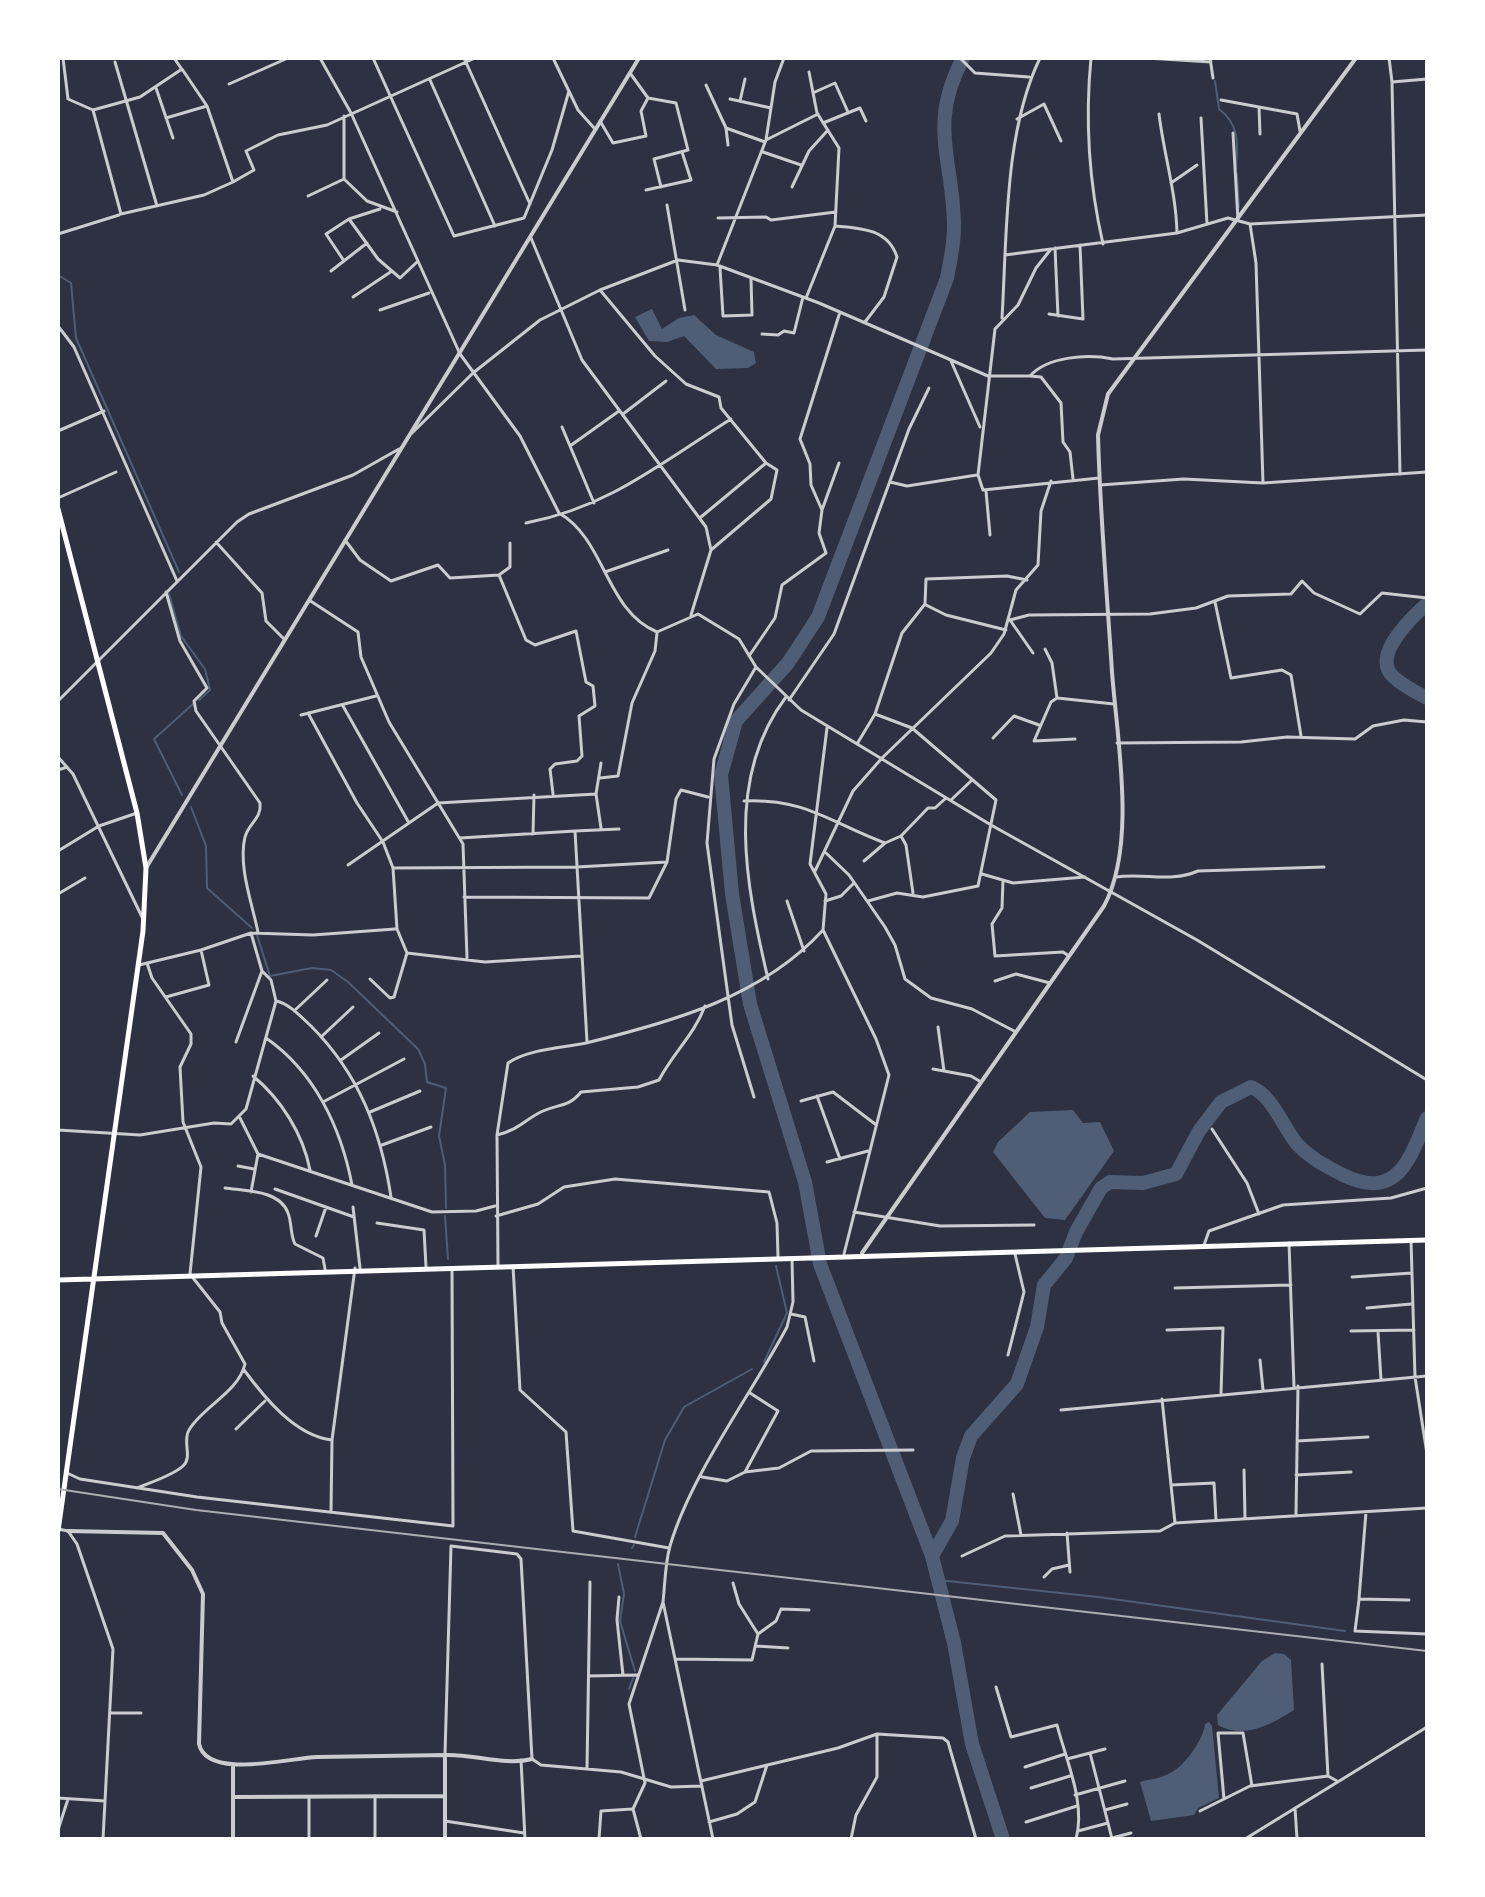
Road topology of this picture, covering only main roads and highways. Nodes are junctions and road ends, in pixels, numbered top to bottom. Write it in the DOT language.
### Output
graph roads {
  1 [pos="58,509"];
  2 [pos="1427,1240"];
  3 [pos="95,1279"];
  4 [pos="58,1280"];
  5 [pos="60,1502"];
  6 [pos="58,1530"];
  1 -- 3 [label="main road"];
  2 -- 3 [label="main road"];
  3 -- 4 [label="main road"];
  3 -- 5 [label="main road"];
  5 -- 6 [label="main road"];
}
